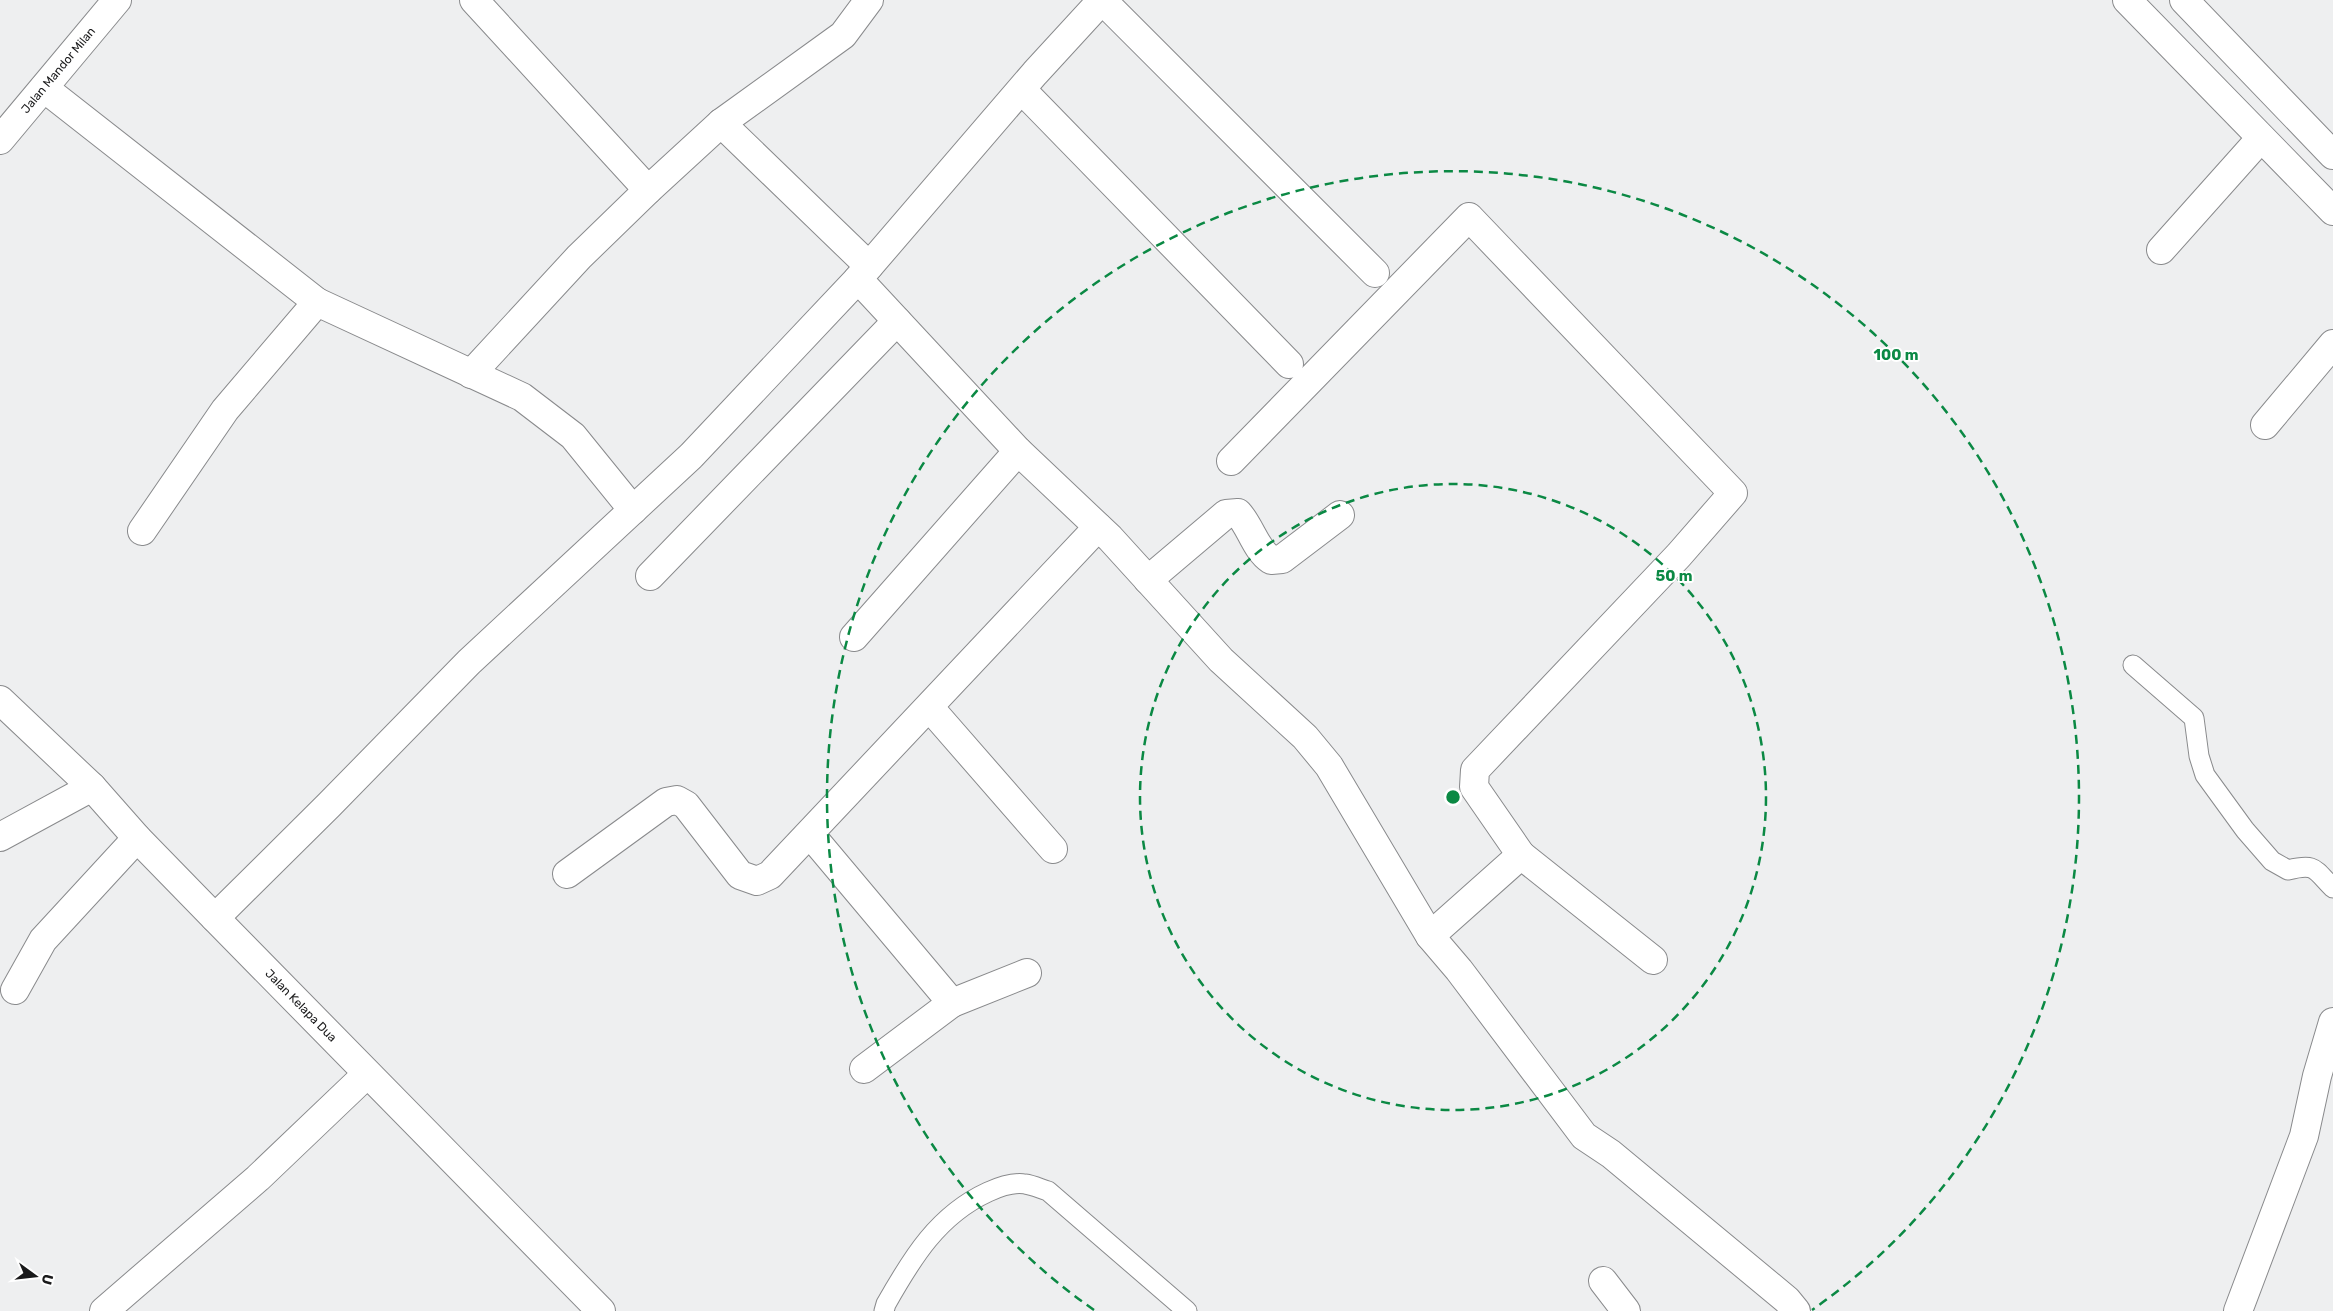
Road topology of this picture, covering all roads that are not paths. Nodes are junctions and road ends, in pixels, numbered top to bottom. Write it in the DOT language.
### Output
graph roads {
  1 [pos="117,0"];
  2 [pos="474,0"];
  3 [pos="869,0"];
  4 [pos="1102,0"];
  5 [pos="2127,0"];
  6 [pos="2184,0"];
  7 [pos="44,88"];
  8 [pos="1022,90"];
  9 [pos="721,123"];
  10 [pos="2261,138"];
  11 [pos="0,140"];
  12 [pos="2333,155"];
  13 [pos="648,190"];
  14 [pos="2333,212"];
  15 [pos="2161,250"];
  16 [pos="864,273"];
  17 [pos="1375,273"];
  18 [pos="317,302"];
  19 [pos="897,321"];
  20 [pos="2333,344"];
  21 [pos="1288,364"];
  22 [pos="471,374"];
  23 [pos="2265,425"];
  24 [pos="1018,451"];
  25 [pos="1231,460"];
  26 [pos="633,510"];
  27 [pos="1340,515"];
  28 [pos="1098,527"];
  29 [pos="142,531"];
  30 [pos="650,576"];
  31 [pos="1148,580"];
  32 [pos="854,637"];
  33 [pos="2133,665"];
  34 [pos="0,700"];
  35 [pos="930,708"];
  36 [pos="92,787"];
  37 [pos="810,834"];
  38 [pos="0,838"];
  39 [pos="137,838"];
  40 [pos="1052,849"];
  41 [pos="1521,855"];
  42 [pos="566,874"];
  43 [pos="2333,888"];
  44 [pos="215,918"];
  45 [pos="1430,936"];
  46 [pos="1653,960"];
  47 [pos="1027,973"];
  48 [pos="15,990"];
  49 [pos="952,1003"];
  50 [pos="2333,1022"];
  51 [pos="864,1070"];
  52 [pos="367,1074"];
  53 [pos="1603,1281"];
  54 [pos="104,1311"];
  55 [pos="601,1311"];
  56 [pos="884,1311"];
  57 [pos="1186,1311"];
  58 [pos="1626,1311"];
  59 [pos="1796,1311"];
  60 [pos="2238,1311"];
  1 -- 7 [label="street, Jalan Mandor Milan"];
  2 -- 13 [label="street"];
  3 -- 9 [label="street"];
  4 -- 8 [label="street"];
  4 -- 17 [label="street"];
  5 -- 10 [label="street"];
  6 -- 12 [label="street"];
  7 -- 11 [label="street, Jalan Mandor Milan"];
  7 -- 18 [label="street"];
  8 -- 16 [label="street"];
  8 -- 21 [label="street"];
  9 -- 13 [label="street"];
  9 -- 16 [label="street"];
  10 -- 14 [label="street"];
  10 -- 15 [label="street"];
  13 -- 22 [label="street"];
  16 -- 19 [label="street"];
  16 -- 26 [label="street"];
  18 -- 22 [label="street"];
  18 -- 29 [label="street"];
  19 -- 24 [label="street"];
  19 -- 30 [label="street"];
  20 -- 23 [label="street"];
  22 -- 26 [label="street"];
  24 -- 28 [label="street"];
  24 -- 32 [label="street"];
  25 -- 41 [label="street"];
  26 -- 44 [label="street"];
  27 -- 31 [label="street"];
  28 -- 31 [label="street"];
  28 -- 35 [label="street"];
  31 -- 45 [label="street"];
  33 -- 43 [label="lane"];
  34 -- 36 [label="street, Jalan Kelapa Dua"];
  35 -- 37 [label="street"];
  35 -- 40 [label="street"];
  36 -- 38 [label="street"];
  36 -- 39 [label="street, Jalan Kelapa Dua"];
  37 -- 42 [label="street"];
  37 -- 49 [label="street"];
  39 -- 44 [label="street, Jalan Kelapa Dua"];
  39 -- 48 [label="street"];
  41 -- 45 [label="street"];
  41 -- 46 [label="street"];
  44 -- 52 [label="street, Jalan Kelapa Dua"];
  45 -- 59 [label="street"];
  47 -- 49 [label="street"];
  49 -- 51 [label="street"];
  50 -- 60 [label="street"];
  52 -- 54 [label="street"];
  52 -- 55 [label="street, Jalan Kelapa Dua"];
  53 -- 58 [label="street"];
  56 -- 57 [label="lane"];
}
